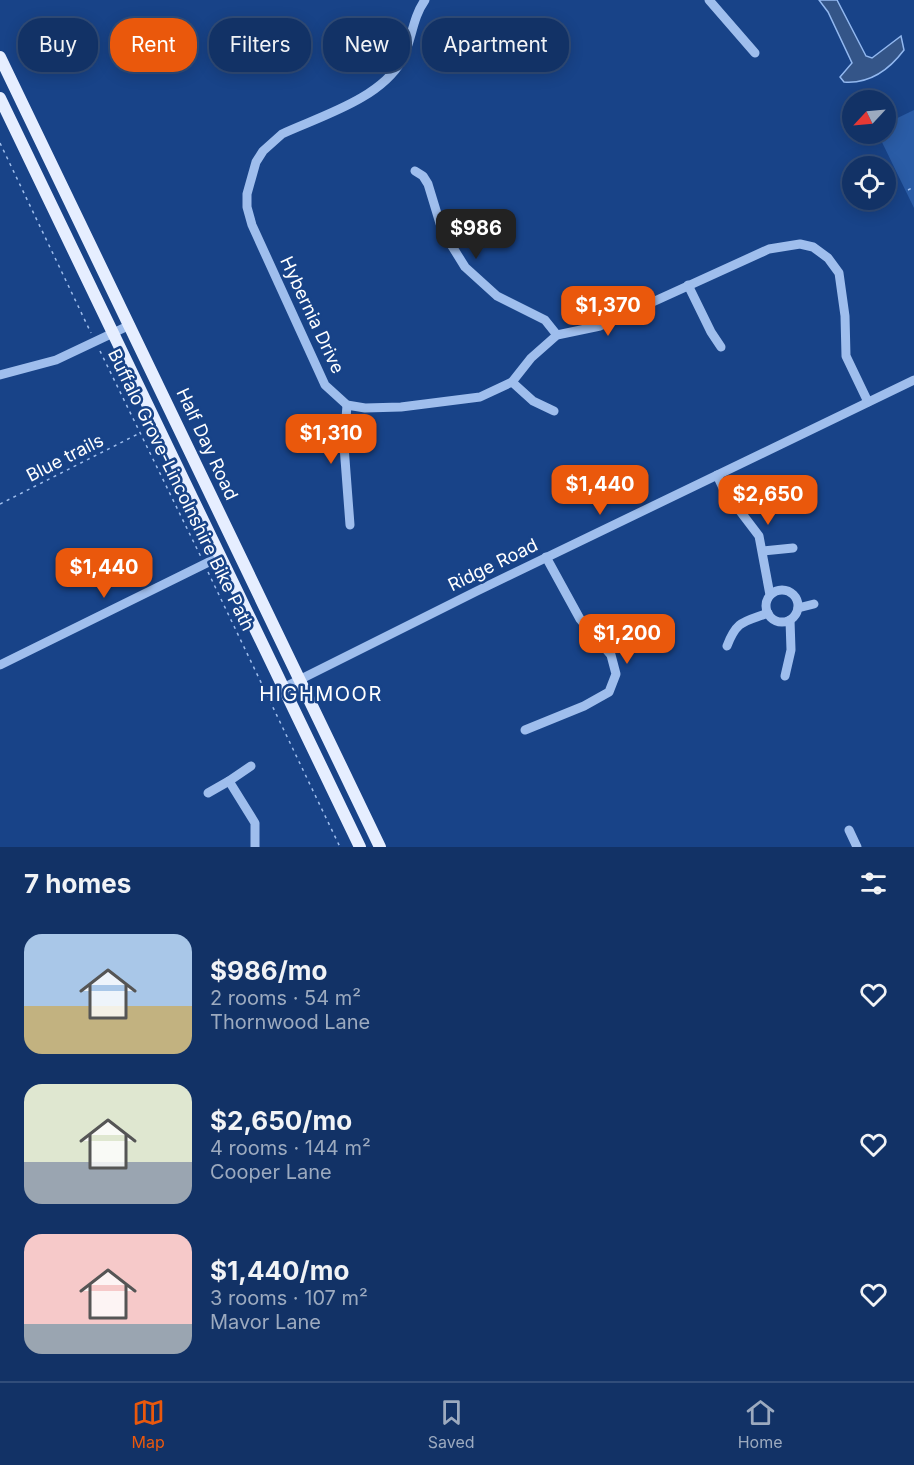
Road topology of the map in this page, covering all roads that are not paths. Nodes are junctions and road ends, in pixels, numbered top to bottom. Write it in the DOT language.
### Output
graph roads {
  1 [pos="425,0"];
  2 [pos="710,0"];
  3 [pos="755,52"];
  4 [pos="0,57"];
  5 [pos="0,98"];
  6 [pos="415,171"];
  7 [pos="688,285"];
  8 [pos="130,325"];
  9 [pos="112,333"];
  10 [pos="556,335"];
  11 [pos="721,346"];
  12 [pos="0,375"];
  13 [pos="914,380"];
  14 [pos="512,382"];
  15 [pos="868,402"];
  16 [pos="347,405"];
  17 [pos="554,411"];
  18 [pos="717,475"];
  19 [pos="350,525"];
  20 [pos="793,548"];
  21 [pos="763,551"];
  22 [pos="219,557"];
  23 [pos="546,557"];
  24 [pos="770,595"];
  25 [pos="814,604"];
  26 [pos="798,608"];
  27 [pos="768,613"];
  28 [pos="790,620"];
  29 [pos="727,646"];
  30 [pos="0,665"];
  31 [pos="785,676"];
  32 [pos="298,680"];
  33 [pos="283,688"];
  34 [pos="525,730"];
  35 [pos="252,766"];
  36 [pos="229,781"];
  37 [pos="208,793"];
  38 [pos="849,830"];
  39 [pos="255,847"];
  40 [pos="360,847"];
  41 [pos="379,847"];
  42 [pos="857,847"];
  1 -- 16 [label="street, Hybernia Drive"];
  2 -- 3 [label="street"];
  4 -- 8 [label="main road, Half Day Road"];
  5 -- 9 [label="main road, Half Day Road"];
  6 -- 10 [label="street"];
  7 -- 10 [label="street"];
  7 -- 11 [label="street"];
  7 -- 15 [label="street"];
  8 -- 9 [label="street"];
  8 -- 32 [label="main road, Half Day Road"];
  9 -- 12 [label="street"];
  9 -- 22 [label="main road, Half Day Road"];
  10 -- 14 [label="street"];
  13 -- 15 [label="street, Ridge Road"];
  14 -- 16 [label="street"];
  14 -- 17 [label="street"];
  15 -- 18 [label="street, Ridge Road"];
  16 -- 19 [label="street"];
  18 -- 21 [label="street"];
  18 -- 23 [label="street, Ridge Road"];
  20 -- 21 [label="street"];
  21 -- 24 [label="street"];
  22 -- 30 [label="street"];
  22 -- 33 [label="main road, Half Day Road"];
  23 -- 32 [label="street, Ridge Road"];
  23 -- 34 [label="street"];
  24 -- 26 [label="street"];
  24 -- 27 [label="street"];
  25 -- 26 [label="street"];
  26 -- 28 [label="street"];
  27 -- 28 [label="street"];
  27 -- 29 [label="street"];
  28 -- 31 [label="street"];
  32 -- 33 [label="street, Ridge Road"];
  32 -- 41 [label="main road, Half Day Road"];
  33 -- 40 [label="main road, Half Day Road"];
  35 -- 36 [label="street"];
  36 -- 37 [label="street"];
  36 -- 39 [label="street"];
  38 -- 42 [label="street"];
}
